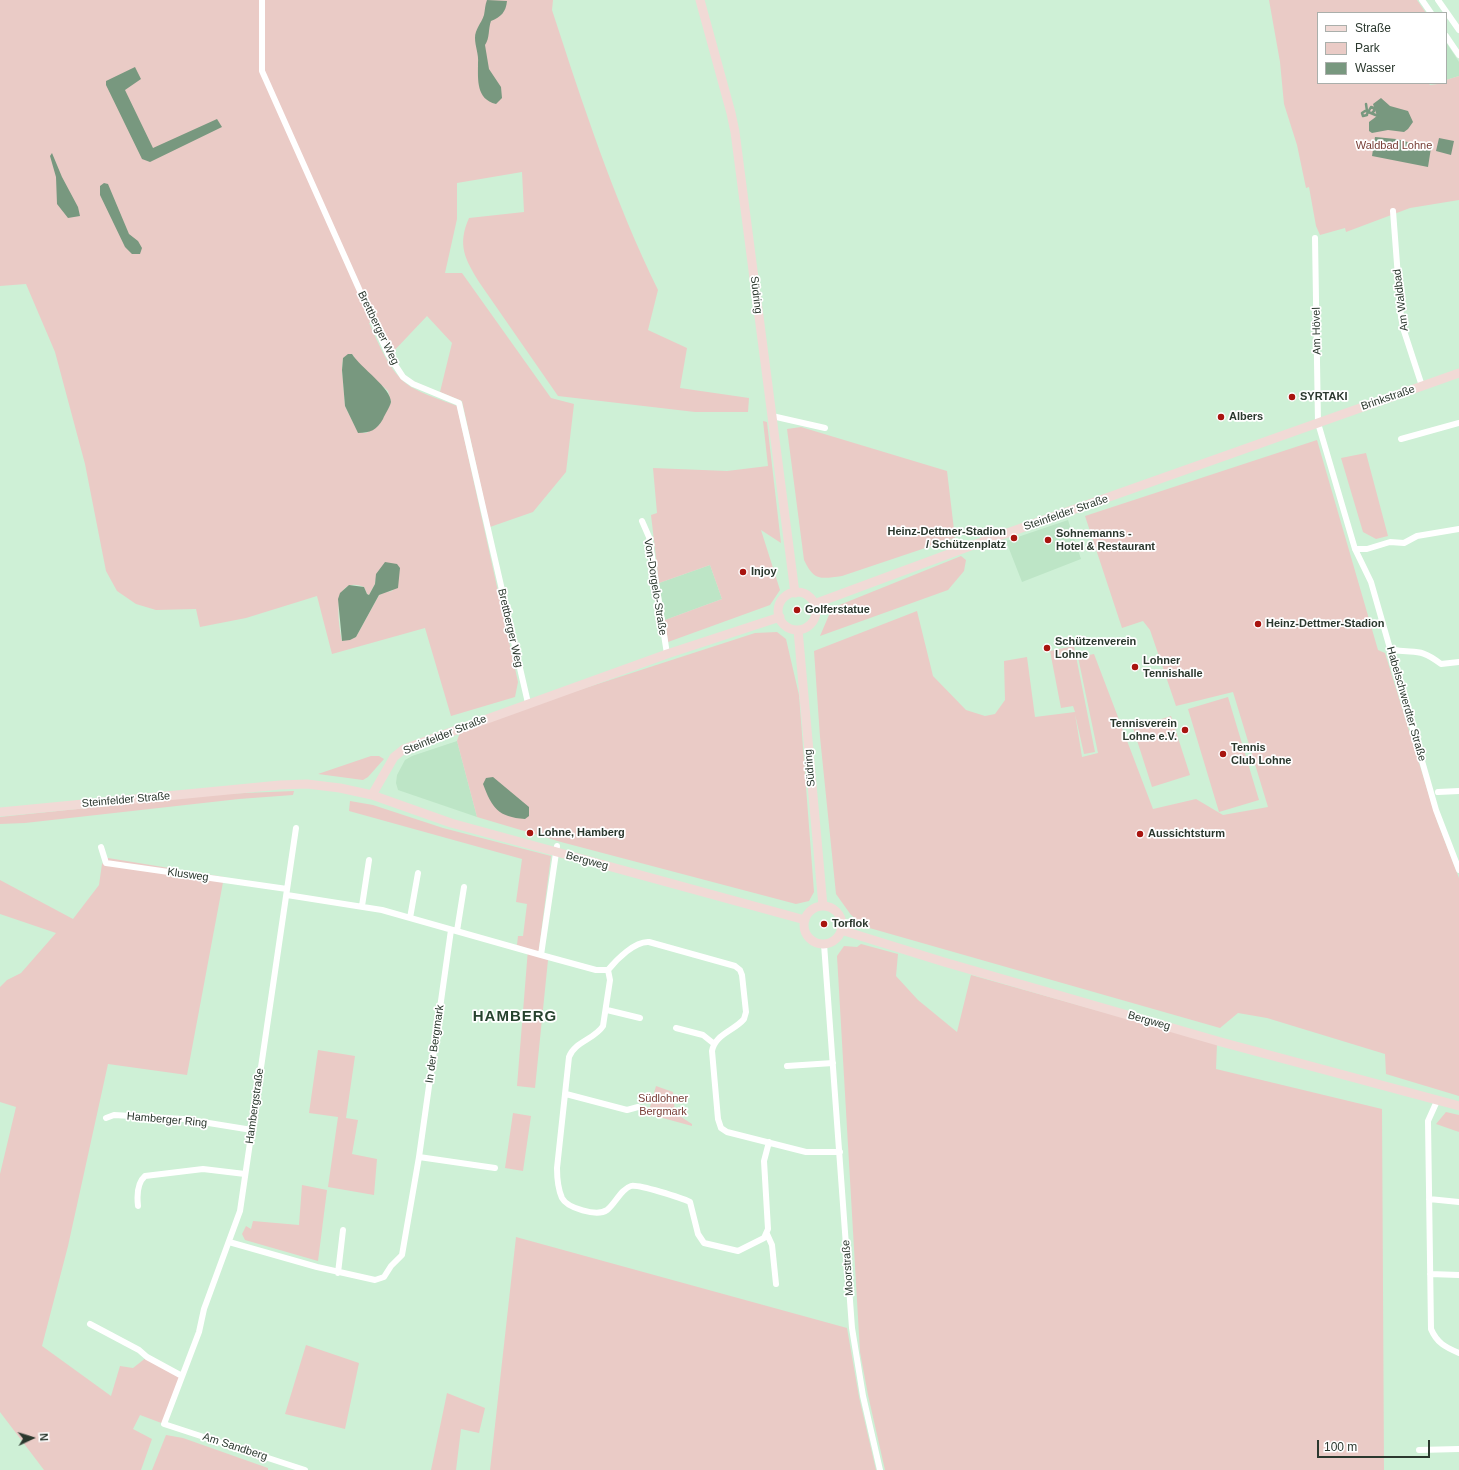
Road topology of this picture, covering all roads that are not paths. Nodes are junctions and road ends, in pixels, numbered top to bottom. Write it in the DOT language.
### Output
graph roads {
  1 [pos="262,0"];
  2 [pos="700,0"];
  3 [pos="1422,0"];
  4 [pos="1438,0"];
  5 [pos="1430,12"];
  6 [pos="1446,12"];
  7 [pos="1447,13"];
  8 [pos="1459,30"];
  9 [pos="1447,38"];
  10 [pos="1459,41"];
  11 [pos="1452,45"];
  12 [pos="1459,55"];
  13 [pos="1393,210"];
  14 [pos="1315,238"];
  15 [pos="1459,373"];
  16 [pos="1422,386"];
  17 [pos="772,416"];
  18 [pos="1318,423"];
  19 [pos="1459,423"];
  20 [pos="825,428"];
  21 [pos="1401,439"];
  22 [pos="642,521"];
  23 [pos="1459,529"];
  24 [pos="1356,548"];
  25 [pos="794,593"];
  26 [pos="814,604"];
  27 [pos="780,617"];
  28 [pos="798,630"];
  29 [pos="1390,649"];
  30 [pos="667,654"];
  31 [pos="1459,662"];
  32 [pos="528,703"];
  33 [pos="1459,791"];
  34 [pos="1438,792"];
  35 [pos="372,795"];
  36 [pos="0,812"];
  37 [pos="296,828"];
  38 [pos="101,847"];
  39 [pos="556,849"];
  40 [pos="369,860"];
  41 [pos="1459,870"];
  42 [pos="418,873"];
  43 [pos="464,887"];
  44 [pos="287,892"];
  45 [pos="362,906"];
  46 [pos="823,906"];
  47 [pos="410,918"];
  48 [pos="805,920"];
  49 [pos="841,930"];
  50 [pos="454,931"];
  51 [pos="824,944"];
  52 [pos="541,955"];
  53 [pos="608,970"];
  54 [pos="607,1010"];
  55 [pos="640,1018"];
  56 [pos="676,1028"];
  57 [pos="713,1043"];
  58 [pos="833,1063"];
  59 [pos="787,1066"];
  60 [pos="566,1094"];
  61 [pos="1437,1101"];
  62 [pos="1459,1106"];
  63 [pos="638,1107"];
  64 [pos="106,1118"];
  65 [pos="252,1130"];
  66 [pos="769,1142"];
  67 [pos="840,1152"];
  68 [pos="419,1157"];
  69 [pos="495,1168"];
  70 [pos="245,1174"];
  71 [pos="1430,1199"];
  72 [pos="1459,1202"];
  73 [pos="138,1206"];
  74 [pos="343,1230"];
  75 [pos="767,1234"];
  76 [pos="229,1242"];
  77 [pos="338,1273"];
  78 [pos="1430,1274"];
  79 [pos="1459,1275"];
  80 [pos="776,1284"];
  81 [pos="90,1324"];
  82 [pos="1459,1353"];
  83 [pos="182,1376"];
  84 [pos="164,1424"];
  85 [pos="1459,1449"];
  86 [pos="1419,1450"];
  87 [pos="305,1470"];
  88 [pos="880,1470"];
  1 -- 32 [label="street, Brettberger Weg"];
  2 -- 17 [label="main road, Südring"];
  3 -- 5 [label="street"];
  4 -- 6 [label="street"];
  7 -- 8 [label="street"];
  9 -- 11 [label="street"];
  10 -- 11 [label="street"];
  11 -- 12 [label="street"];
  13 -- 16 [label="street, Am Waldbad"];
  14 -- 18 [label="street, Am Hövel"];
  15 -- 16 [label="main road, Brinkstraße"];
  16 -- 18 [label="main road, Brinkstraße"];
  17 -- 20 [label="street"];
  17 -- 25 [label="main road, Südring"];
  18 -- 24 [label="street, Habelschwerdter Straße"];
  18 -- 26 [label="main road, Steinfelder Straße"];
  19 -- 21 [label="street"];
  22 -- 30 [label="street, Von-Dorgelo-Straße"];
  23 -- 24 [label="street"];
  24 -- 29 [label="street, Habelschwerdter Straße"];
  25 -- 26 [label="main road"];
  25 -- 27 [label="main road"];
  26 -- 28 [label="main road"];
  27 -- 28 [label="main road"];
  27 -- 30 [label="main road, Steinfelder Straße"];
  28 -- 46 [label="main road, Südring"];
  29 -- 31 [label="street"];
  29 -- 41 [label="street, Habelschwerdter Straße"];
  30 -- 32 [label="main road, Steinfelder Straße"];
  32 -- 35 [label="main road, Steinfelder Straße"];
  33 -- 34 [label="street"];
  35 -- 36 [label="main road, Steinfelder Straße"];
  35 -- 39 [label="main road, Bergweg"];
  37 -- 44 [label="street, Hambergstraße"];
  38 -- 44 [label="street, Klusweg"];
  39 -- 48 [label="main road, Bergweg"];
  39 -- 52 [label="street"];
  40 -- 45 [label="street"];
  42 -- 47 [label="street"];
  43 -- 50 [label="street, In der Bergmark"];
  44 -- 45 [label="street"];
  44 -- 65 [label="street, Hambergstraße"];
  45 -- 47 [label="street"];
  46 -- 48 [label="main road"];
  46 -- 49 [label="main road"];
  47 -- 50 [label="street"];
  48 -- 51 [label="main road"];
  49 -- 51 [label="main road"];
  49 -- 61 [label="main road, Bergweg"];
  50 -- 52 [label="street"];
  50 -- 68 [label="street, In der Bergmark"];
  51 -- 58 [label="street, Moorstraße"];
  52 -- 53 [label="street"];
  53 -- 54 [label="street"];
  53 -- 57 [label="street"];
  54 -- 55 [label="street"];
  54 -- 60 [label="street"];
  56 -- 57 [label="street"];
  57 -- 66 [label="street"];
  58 -- 59 [label="street"];
  58 -- 67 [label="street, Moorstraße"];
  60 -- 63 [label="street"];
  60 -- 75 [label="street"];
  61 -- 62 [label="main road, Bergweg"];
  61 -- 71 [label="street"];
  64 -- 65 [label="street, Hamberger Ring"];
  65 -- 70 [label="street, Hambergstraße"];
  66 -- 67 [label="street"];
  66 -- 75 [label="street"];
  67 -- 88 [label="street, Moorstraße"];
  68 -- 69 [label="street"];
  68 -- 77 [label="street, In der Bergmark"];
  70 -- 73 [label="street"];
  70 -- 76 [label="street, Hambergstraße"];
  71 -- 72 [label="street"];
  71 -- 78 [label="street"];
  74 -- 77 [label="street"];
  75 -- 80 [label="street"];
  76 -- 77 [label="street, In der Bergmark"];
  76 -- 83 [label="street, Hambergstraße"];
  78 -- 79 [label="street"];
  78 -- 82 [label="street"];
  81 -- 83 [label="street"];
  83 -- 84 [label="street, Hambergstraße"];
  84 -- 87 [label="street, Am Sandberg"];
  85 -- 86 [label="street"];
}
